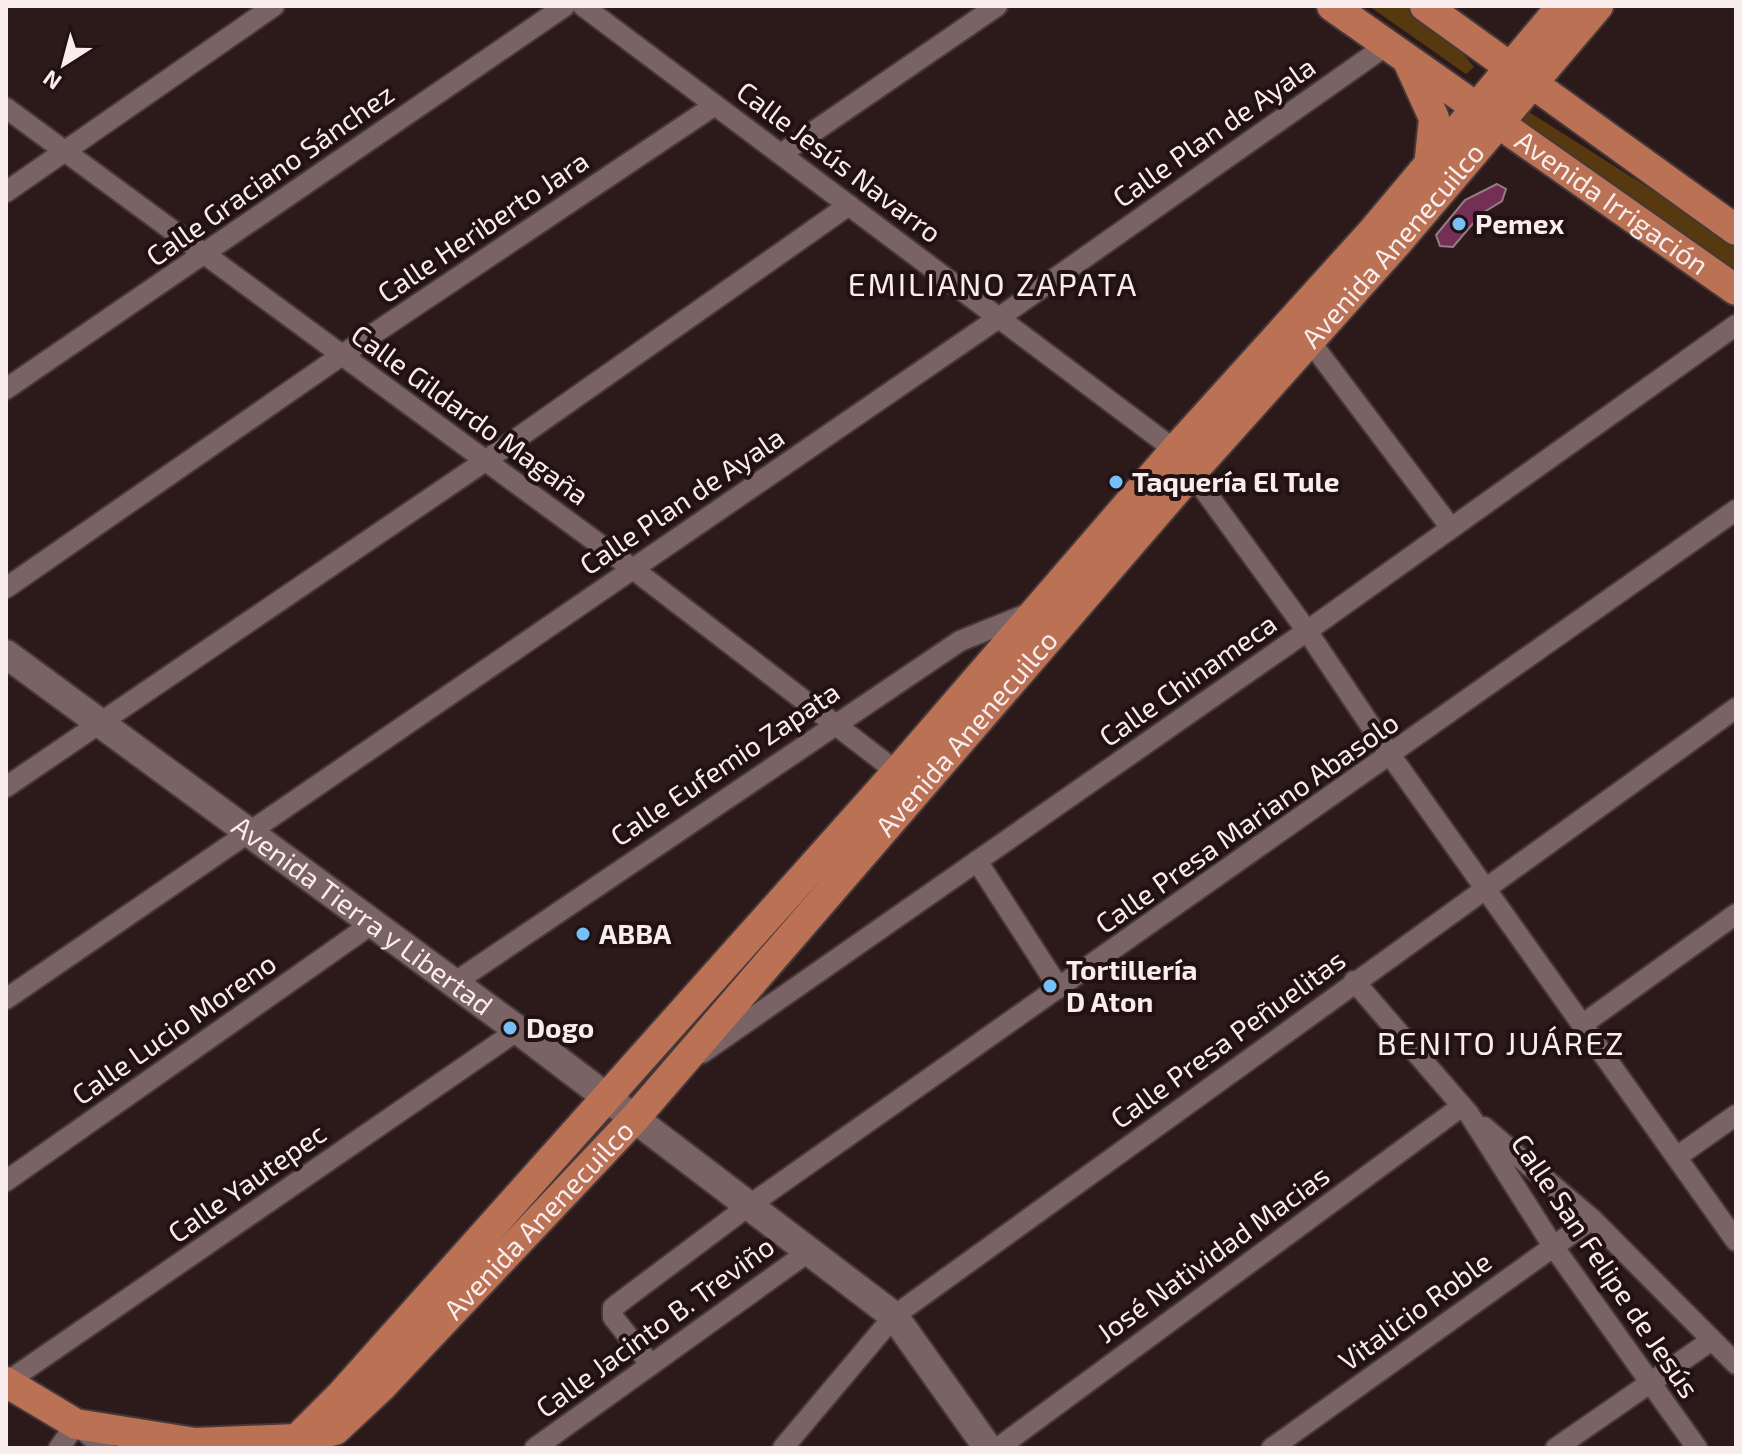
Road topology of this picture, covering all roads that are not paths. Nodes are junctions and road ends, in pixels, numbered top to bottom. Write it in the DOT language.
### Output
graph roads {
  1 [pos="274,6"];
  2 [pos="565,6"];
  3 [pos="583,6"];
  4 [pos="997,6"];
  5 [pos="1332,6"];
  6 [pos="1425,6"];
  7 [pos="1598,6"];
  8 [pos="1559,23"];
  9 [pos="1457,30"];
  10 [pos="1396,51"];
  11 [pos="1521,78"];
  12 [pos="715,105"];
  13 [pos="6,108"];
  14 [pos="1488,116"];
  15 [pos="1579,119"];
  16 [pos="65,151"];
  17 [pos="781,154"];
  18 [pos="1548,158"];
  19 [pos="1442,171"];
  20 [pos="6,192"];
  21 [pos="849,205"];
  22 [pos="1734,226"];
  23 [pos="205,254"];
  24 [pos="1736,290"];
  25 [pos="1000,317"];
  26 [pos="1736,325"];
  27 [pos="1309,340"];
  28 [pos="342,355"];
  29 [pos="6,389"];
  30 [pos="485,461"];
  31 [pos="1184,461"];
  32 [pos="1736,510"];
  33 [pos="1451,528"];
  34 [pos="633,569"];
  35 [pos="6,588"];
  36 [pos="1037,609"];
  37 [pos="1307,631"];
  38 [pos="6,654"];
  39 [pos="1736,708"];
  40 [pos="99,722"];
  41 [pos="834,723"];
  42 [pos="1391,756"];
  43 [pos="897,772"];
  44 [pos="6,787"];
  45 [pos="247,831"];
  46 [pos="977,861"];
  47 [pos="1485,887"];
  48 [pos="1736,914"];
  49 [pos="373,923"];
  50 [pos="1354,981"];
  51 [pos="454,983"];
  52 [pos="1059,988"];
  53 [pos="6,999"];
  54 [pos="1583,1024"];
  55 [pos="518,1030"];
  56 [pos="669,1076"];
  57 [pos="608,1097"];
  58 [pos="1465,1110"];
  59 [pos="1736,1115"];
  60 [pos="634,1119"];
  61 [pos="1678,1156"];
  62 [pos="6,1181"];
  63 [pos="747,1207"];
  64 [pos="1592,1219"];
  65 [pos="1736,1241"];
  66 [pos="1553,1246"];
  67 [pos="808,1252"];
  68 [pos="894,1316"];
  69 [pos="1712,1340"];
  70 [pos="1736,1364"];
  71 [pos="651,1365"];
  72 [pos="1649,1381"];
  73 [pos="6,1382"];
  74 [pos="68,1436"];
  75 [pos="310,1441"];
  76 [pos="104,1448"];
  77 [pos="535,1448"];
  78 [pos="783,1448"];
  79 [pos="988,1448"];
  80 [pos="998,1448"];
  81 [pos="1272,1448"];
  82 [pos="1556,1448"];
  83 [pos="1697,1448"];
  1 -- 16 [label="street"];
  2 -- 23 [label="street, Calle Graciano Sánchez"];
  3 -- 12 [label="street, Calle Jesús Navarro"];
  4 -- 17 [label="street"];
  5 -- 10 [label="main road, Avenida Irrigación"];
  6 -- 9 [label="main road, Avenida Irrigación"];
  7 -- 8 [label="main road, Avenida Anenecuilco"];
  8 -- 9 [label="main road"];
  8 -- 11 [label="main road, Avenida Anenecuilco"];
  8 -- 15 [label="main road"];
  9 -- 11 [label="main road, Avenida Irrigación"];
  10 -- 14 [label="main road, Avenida Irrigación"];
  10 -- 19 [label="main road"];
  10 -- 25 [label="street, Calle Plan de Ayala"];
  11 -- 14 [label="main road, Avenida Anenecuilco"];
  11 -- 15 [label="main road, Avenida Irrigación"];
  12 -- 17 [label="street, Calle Jesús Navarro"];
  12 -- 28 [label="street, Calle Heriberto Jara"];
  13 -- 16 [label="street, Calle Gildardo Magaña"];
  14 -- 18 [label="main road, Avenida Irrigación"];
  14 -- 19 [label="main road, Avenida Anenecuilco"];
  15 -- 22 [label="main road, Avenida Irrigación"];
  16 -- 20 [label="street"];
  16 -- 23 [label="street, Calle Gildardo Magaña"];
  17 -- 21 [label="street, Calle Jesús Navarro"];
  18 -- 19 [label="main road"];
  18 -- 24 [label="main road, Avenida Irrigación"];
  19 -- 27 [label="main road, Avenida Anenecuilco"];
  19 -- 31 [label="main road, Avenida Anenecuilco"];
  21 -- 25 [label="street, Calle Jesús Navarro"];
  21 -- 30 [label="street"];
  23 -- 28 [label="street, Calle Gildardo Magaña"];
  23 -- 29 [label="street, Calle Graciano Sánchez"];
  25 -- 31 [label="street, Calle Jesús Navarro"];
  25 -- 34 [label="street, Calle Plan de Ayala"];
  26 -- 33 [label="street, Calle Chinameca"];
  27 -- 31 [label="main road, Avenida Anenecuilco"];
  27 -- 33 [label="street"];
  28 -- 30 [label="street, Calle Gildardo Magaña"];
  28 -- 35 [label="street, Calle Heriberto Jara"];
  30 -- 34 [label="street, Calle Gildardo Magaña"];
  30 -- 40 [label="street"];
  31 -- 36 [label="main road, Avenida Anenecuilco"];
  31 -- 37 [label="street, Calle Jesús Navarro"];
  31 -- 56 [label="main road, Avenida Anenecuilco"];
  32 -- 42 [label="street, Calle Presa Mariano Abasolo"];
  33 -- 37 [label="street, Calle Chinameca"];
  34 -- 41 [label="street, Calle Gildardo Magaña"];
  34 -- 45 [label="street, Calle Plan de Ayala"];
  36 -- 41 [label="street, Calle Eufemio Zapata"];
  36 -- 43 [label="main road, Avenida Anenecuilco"];
  37 -- 42 [label="street, Calle Jesús Navarro"];
  37 -- 46 [label="street, Calle Chinameca"];
  38 -- 40 [label="street, Avenida Tierra y Libertad"];
  39 -- 47 [label="street, Calle Presa Peñuelitas"];
  40 -- 44 [label="street"];
  40 -- 45 [label="street, Avenida Tierra y Libertad"];
  41 -- 43 [label="street, Calle Gildardo Magaña"];
  41 -- 51 [label="street, Calle Eufemio Zapata"];
  42 -- 47 [label="street, Calle Jesús Navarro"];
  42 -- 52 [label="street, Calle Presa Mariano Abasolo"];
  43 -- 57 [label="main road, Avenida Anenecuilco"];
  45 -- 49 [label="street, Avenida Tierra y Libertad"];
  45 -- 53 [label="street, Calle Plan de Ayala"];
  46 -- 52 [label="street"];
  46 -- 56 [label="street, Calle Chinameca"];
  47 -- 50 [label="street, Calle Presa Peñuelitas"];
  47 -- 54 [label="street, Calle Jesús Navarro"];
  48 -- 54 [label="street"];
  49 -- 51 [label="street, Avenida Tierra y Libertad"];
  49 -- 62 [label="street, Calle Lucio Moreno"];
  50 -- 58 [label="street, Calle San Felipe de Jesús"];
  50 -- 68 [label="street, Calle Presa Peñuelitas"];
  51 -- 55 [label="street, Avenida Tierra y Libertad"];
  52 -- 63 [label="street, Calle Presa Mariano Abasolo"];
  54 -- 61 [label="street, Calle Jesús Navarro"];
  55 -- 57 [label="street, Avenida Tierra y Libertad"];
  55 -- 73 [label="street, Calle Yautepec"];
  56 -- 60 [label="main road, Avenida Anenecuilco"];
  57 -- 60 [label="street, Avenida Tierra y Libertad"];
  57 -- 75 [label="main road, Avenida Anenecuilco"];
  58 -- 64 [label="street, Calle San Felipe de Jesús"];
  58 -- 66 [label="street, Calle San Felipe de Jesús"];
  58 -- 80 [label="street, José Natividad Macias"];
  59 -- 61 [label="street"];
  60 -- 63 [label="street, Avenida Tierra y Libertad"];
  60 -- 75 [label="main road, Avenida Anenecuilco"];
  61 -- 65 [label="street, Calle Jesús Navarro"];
  63 -- 67 [label="street, Avenida Tierra y Libertad"];
  63 -- 71 [label="street, Calle Presa Mariano Abasolo"];
  64 -- 66 [label="street, Vitalicio Roble"];
  64 -- 69 [label="street, Calle San Felipe de Jesús"];
  66 -- 72 [label="street, Calle San Felipe de Jesús"];
  66 -- 81 [label="street, Vitalicio Roble"];
  67 -- 68 [label="street, Avenida Tierra y Libertad"];
  67 -- 71 [label="street, Calle Jacinto B. Treviño"];
  68 -- 78 [label="street, Calle Presa Peñuelitas"];
  68 -- 79 [label="street, Avenida Tierra y Libertad"];
  69 -- 70 [label="street, Calle San Felipe de Jesús"];
  69 -- 72 [label="street"];
  71 -- 77 [label="street, Calle Jacinto B. Treviño"];
  72 -- 82 [label="street"];
  72 -- 83 [label="street, Calle San Felipe de Jesús"];
  73 -- 74 [label="main road"];
  74 -- 75 [label="main road"];
  74 -- 76 [label="street"];
}
